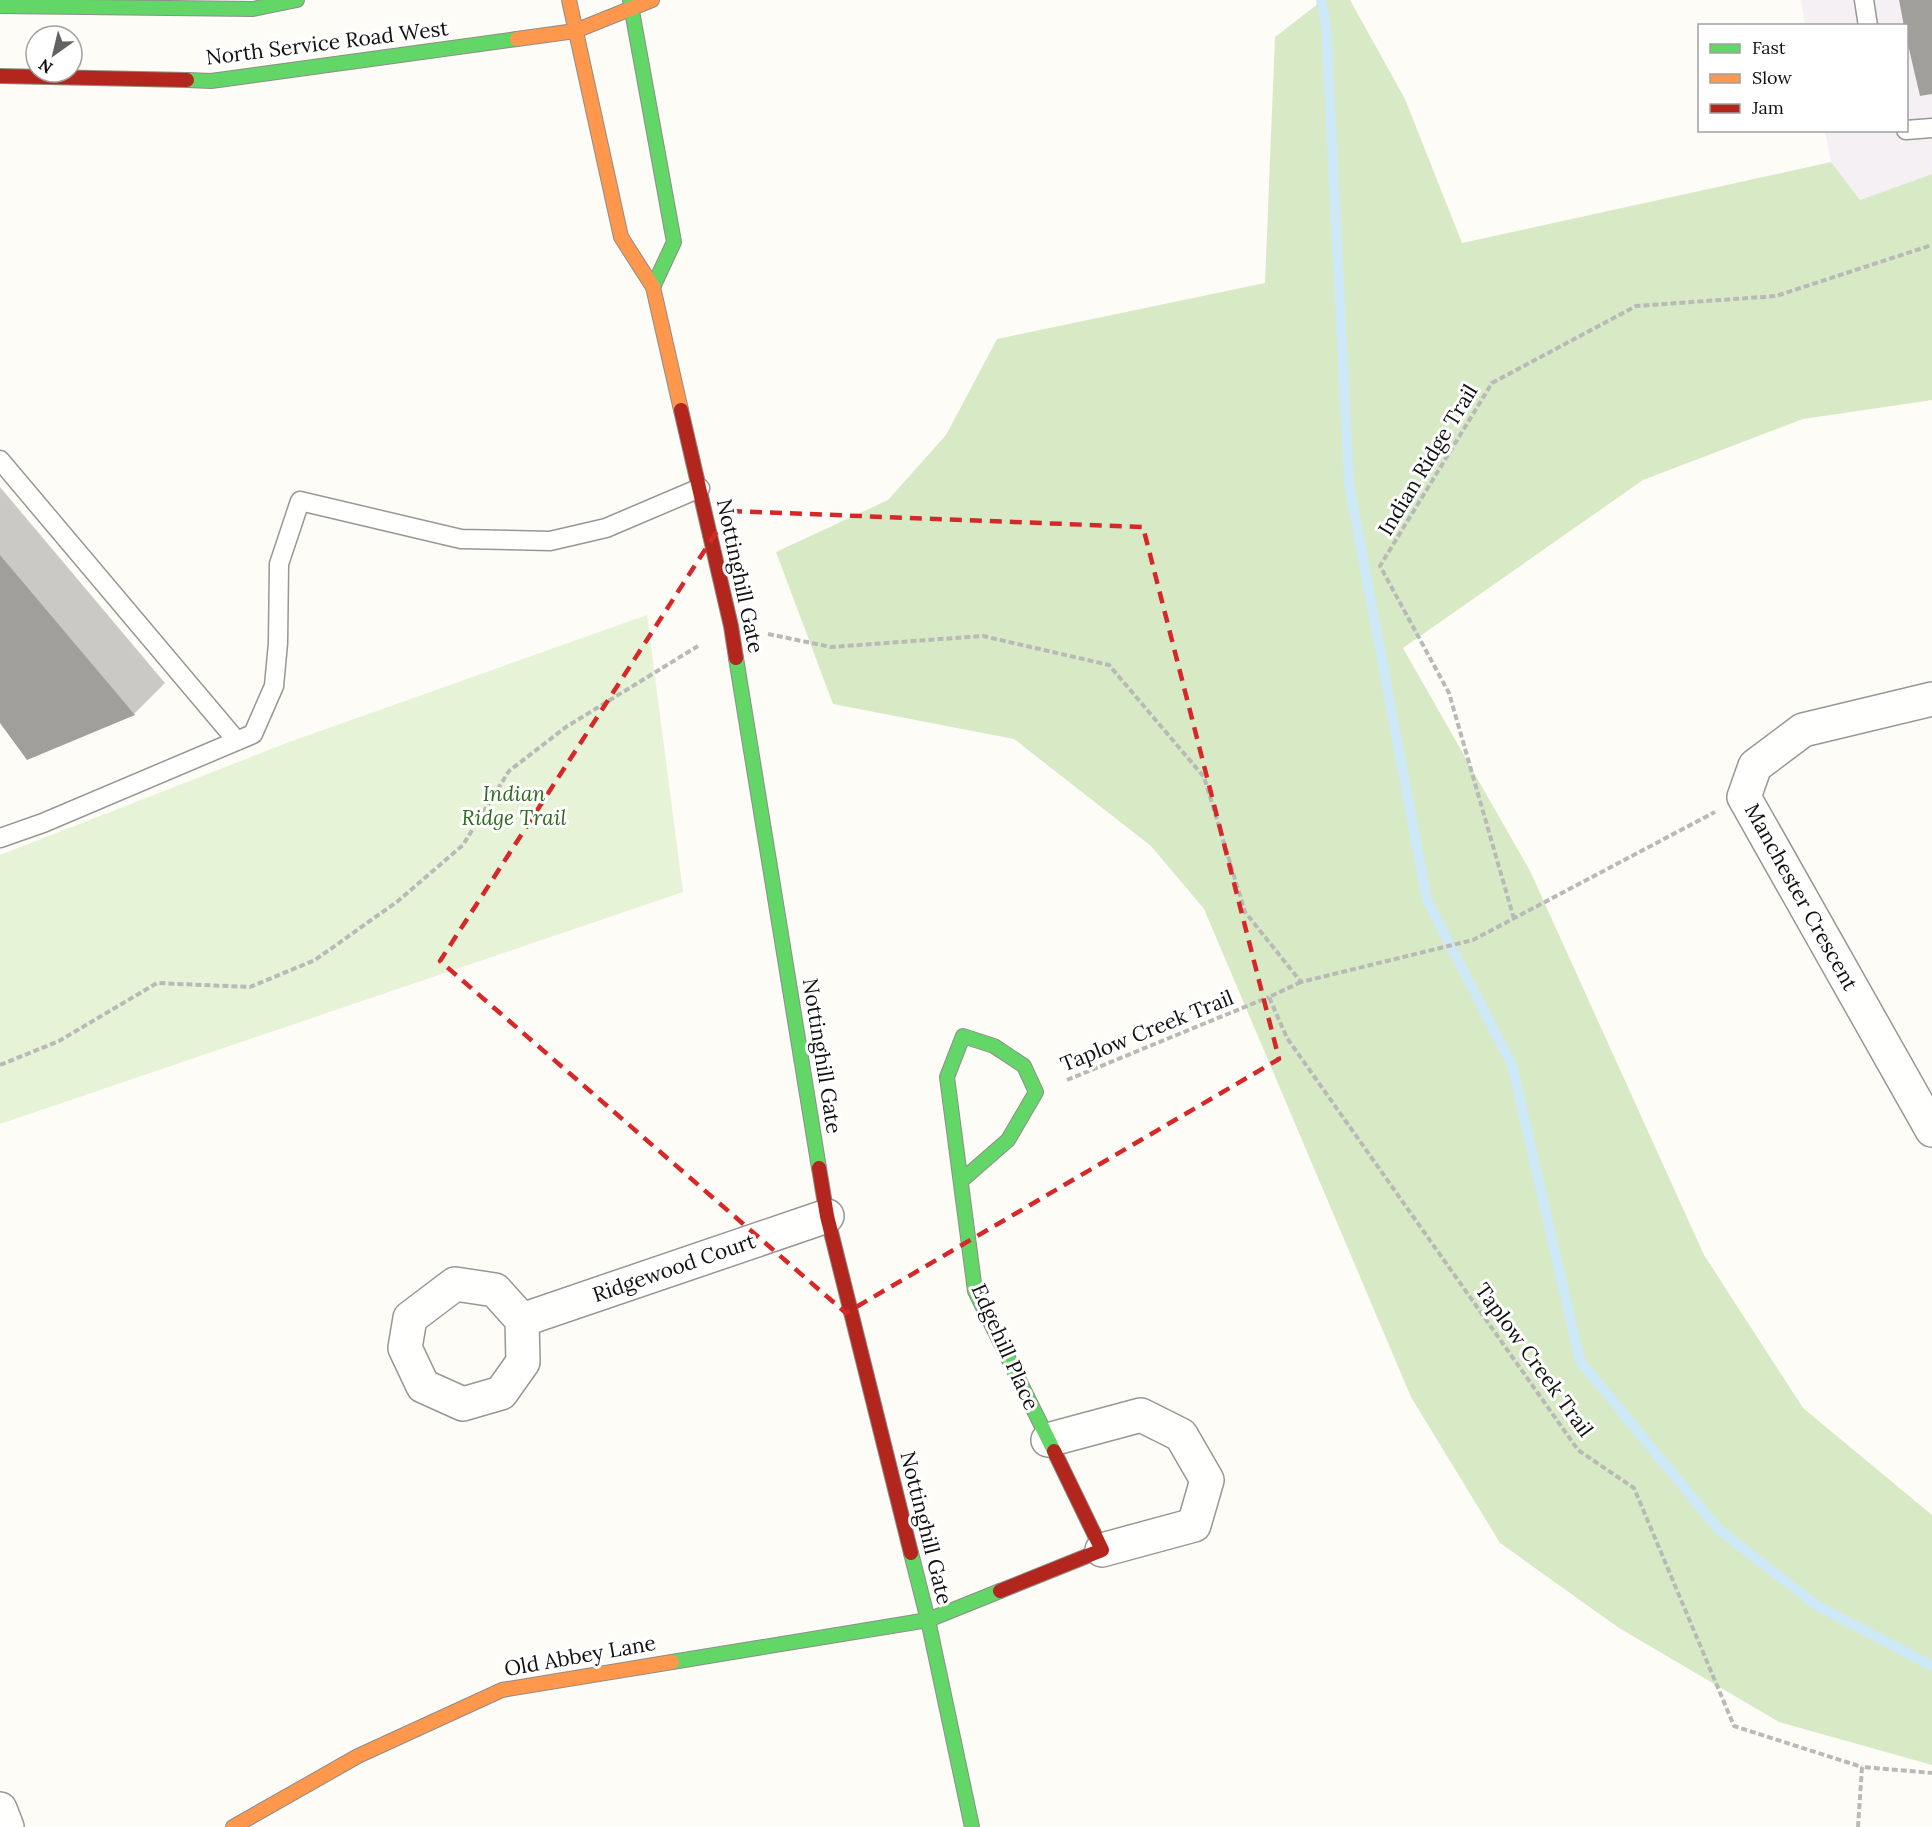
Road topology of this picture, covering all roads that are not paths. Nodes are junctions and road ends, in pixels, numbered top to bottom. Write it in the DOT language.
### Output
graph roads {
  1 [pos="297,0"];
  2 [pos="568,0"];
  3 [pos="652,0"];
  4 [pos="1864,0"];
  5 [pos="631,4"];
  6 [pos="0,6"];
  7 [pos="1868,24"];
  8 [pos="575,31"];
  9 [pos="0,76"];
  10 [pos="1932,128"];
  11 [pos="1908,130"];
  12 [pos="653,287"];
  13 [pos="0,460"];
  14 [pos="700,488"];
  15 [pos="1932,699"];
  16 [pos="237,741"];
  17 [pos="3,831"];
  18 [pos="1932,1130"];
  19 [pos="961,1182"];
  20 [pos="827,1216"];
  21 [pos="522,1320"];
  22 [pos="1048,1440"];
  23 [pos="1102,1550"];
  24 [pos="928,1620"];
  25 [pos="0,1809"];
  26 [pos="7,1827"];
  27 [pos="233,1827"];
  28 [pos="972,1827"];
  1 -- 6 [label="street, North Service Road West"];
  2 -- 8 [label="street, Nottinghill Gate"];
  3 -- 5 [label="street, North Service Road West"];
  4 -- 7 [label="lane"];
  5 -- 8 [label="street, North Service Road West"];
  5 -- 12 [label="street"];
  8 -- 9 [label="street, North Service Road West"];
  8 -- 12 [label="street, Nottinghill Gate"];
  10 -- 11 [label="lane"];
  12 -- 14 [label="street, Nottinghill Gate"];
  13 -- 16 [label="lane"];
  14 -- 16 [label="lane"];
  14 -- 20 [label="street, Nottinghill Gate"];
  15 -- 18 [label="street, Manchester Crescent"];
  16 -- 17 [label="lane"];
  19 -- 19 [label="street, Edgehill Place"];
  19 -- 22 [label="street, Edgehill Place"];
  20 -- 21 [label="street, Ridgewood Court"];
  20 -- 24 [label="street, Nottinghill Gate"];
  22 -- 23 [label="street, Edgehill Place"];
  22 -- 23 [label="street"];
  23 -- 24 [label="street"];
  24 -- 27 [label="street, Old Abbey Lane"];
  24 -- 28 [label="street, Nottinghill Gate"];
  25 -- 26 [label="street"];
}
